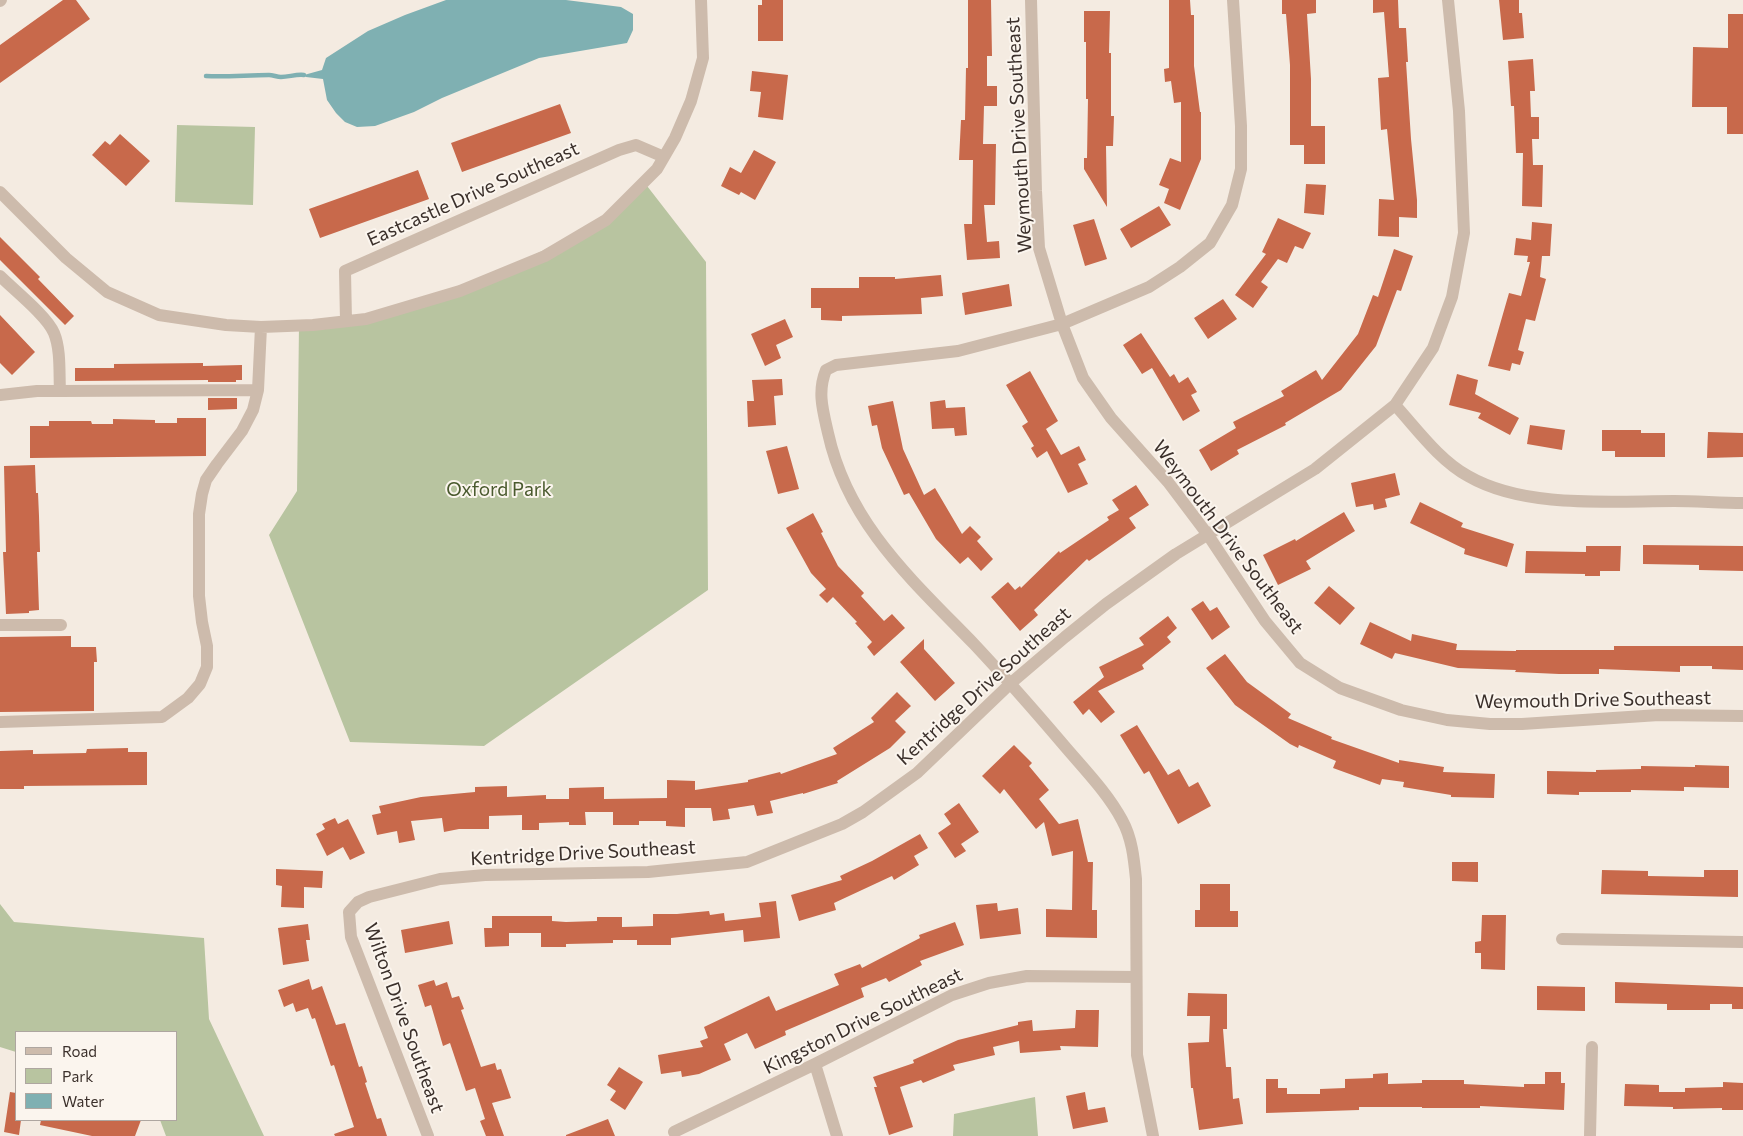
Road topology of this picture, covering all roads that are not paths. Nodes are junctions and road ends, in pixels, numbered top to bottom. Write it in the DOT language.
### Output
graph roads {
  1 [pos="701,0"];
  2 [pos="1031,0"];
  3 [pos="1233,0"];
  4 [pos="1448,0"];
  5 [pos="664,158"];
  6 [pos="0,192"];
  7 [pos="0,276"];
  8 [pos="346,321"];
  9 [pos="1062,324"];
  10 [pos="261,327"];
  11 [pos="258,390"];
  12 [pos="60,391"];
  13 [pos="0,395"];
  14 [pos="1395,405"];
  15 [pos="1743,503"];
  16 [pos="1208,535"];
  17 [pos="0,625"];
  18 [pos="61,625"];
  19 [pos="1011,683"];
  20 [pos="1743,716"];
  21 [pos="0,722"];
  22 [pos="349,912"];
  23 [pos="1562,939"];
  24 [pos="1743,942"];
  25 [pos="1136,977"];
  26 [pos="1592,1047"];
  27 [pos="814,1064"];
  28 [pos="674,1132"];
  29 [pos="428,1136"];
  30 [pos="837,1136"];
  31 [pos="1153,1136"];
  32 [pos="1590,1136"];
  1 -- 5 [label="street"];
  2 -- 9 [label="street, Weymouth Drive Southeast"];
  3 -- 9 [label="street"];
  4 -- 14 [label="street, Kentridge Drive Southeast"];
  5 -- 8 [label="street"];
  5 -- 8 [label="street, Eastcastle Drive Southeast"];
  6 -- 10 [label="street"];
  7 -- 12 [label="street"];
  8 -- 10 [label="street"];
  9 -- 16 [label="street, Weymouth Drive Southeast"];
  9 -- 19 [label="street"];
  10 -- 11 [label="street"];
  11 -- 12 [label="street"];
  11 -- 21 [label="street"];
  12 -- 13 [label="street"];
  14 -- 15 [label="street"];
  14 -- 16 [label="street, Kentridge Drive Southeast"];
  16 -- 19 [label="street, Kentridge Drive Southeast"];
  16 -- 20 [label="street, Weymouth Drive Southeast"];
  17 -- 18 [label="street"];
  19 -- 22 [label="street, Kentridge Drive Southeast"];
  19 -- 25 [label="street"];
  22 -- 29 [label="street, Wilton Drive Southeast"];
  23 -- 24 [label="street"];
  25 -- 27 [label="street, Kingston Drive Southeast"];
  25 -- 31 [label="street"];
  26 -- 32 [label="street"];
  27 -- 28 [label="street, Kingston Drive Southeast"];
  27 -- 30 [label="street"];
}
